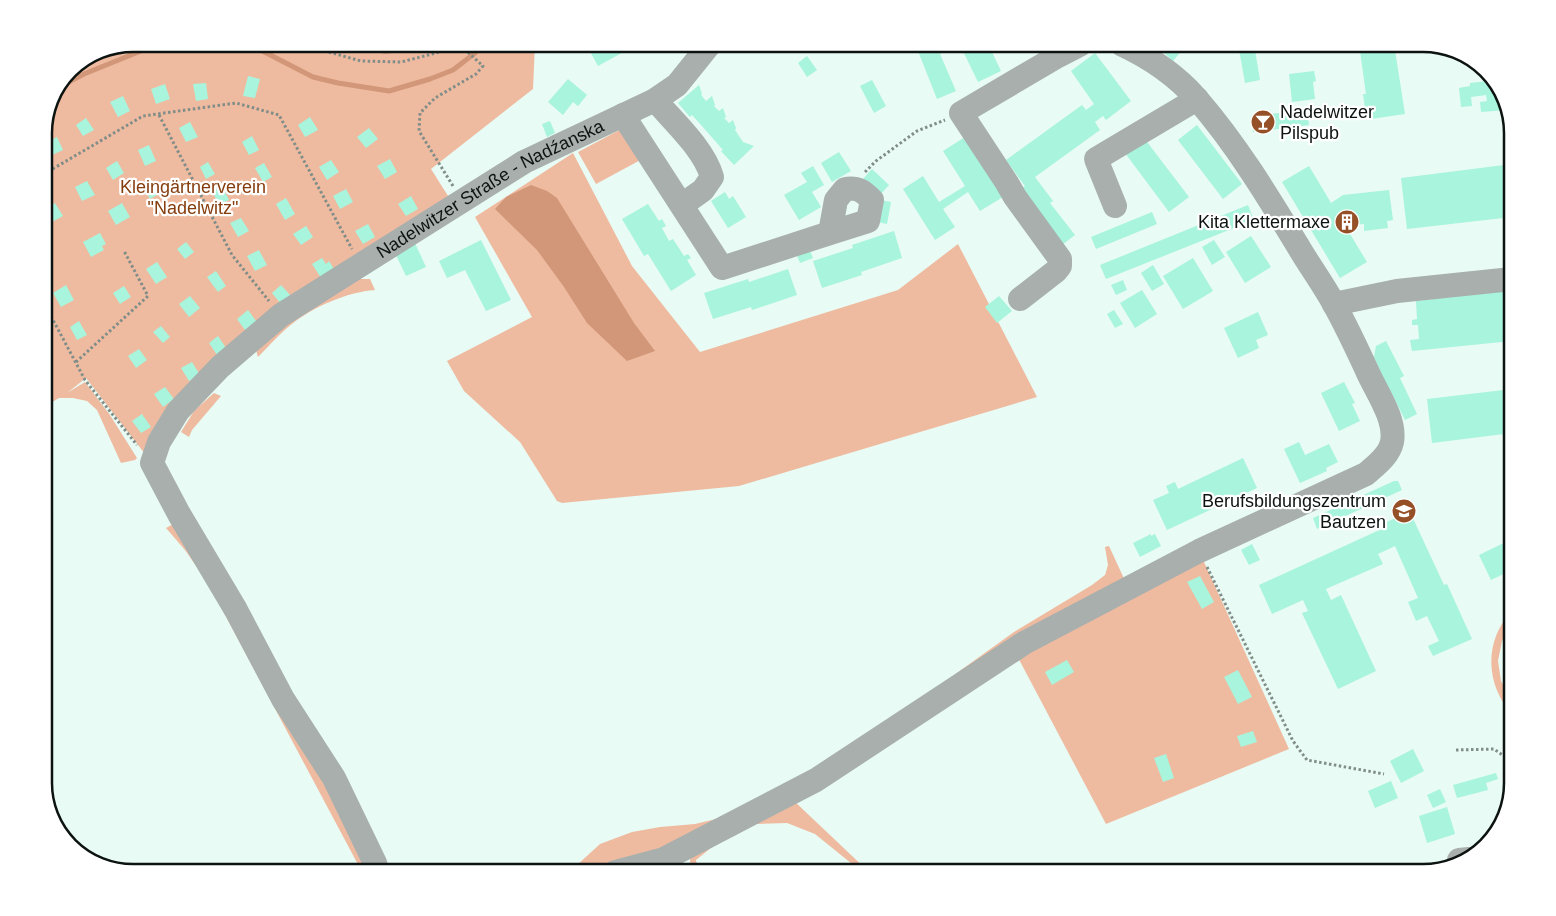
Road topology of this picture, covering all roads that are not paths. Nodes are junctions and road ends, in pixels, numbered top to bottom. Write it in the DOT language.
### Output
graph roads {
  1 [pos="704,52"];
  2 [pos="1066,52"];
  3 [pos="1139,52"];
  4 [pos="1197,99"];
  5 [pos="655,100"];
  6 [pos="623,115"];
  7 [pos="682,206"];
  8 [pos="1115,206"];
  9 [pos="830,233"];
  10 [pos="1503,280"];
  11 [pos="1020,299"];
  12 [pos="1334,304"];
  13 [pos="375,864"];
  14 [pos="643,864"];
  1 -- 5 [label="street, Nadelwitzer Straße - Nadźanska"];
  2 -- 11 [label="street"];
  3 -- 4 [label="street"];
  4 -- 8 [label="street"];
  4 -- 12 [label="street"];
  5 -- 6 [label="street, Nadelwitzer Straße - Nadźanska"];
  5 -- 7 [label="street"];
  6 -- 7 [label="street, Nadelwitzer Straße - Nadźanska"];
  6 -- 13 [label="street, Nadelwitzer Straße - Nadźanska"];
  7 -- 9 [label="street, Nadelwitzer Straße - Nadźanska"];
  9 -- 9 [label="street, Nadelwitzer Straße - Nadźanska"];
  10 -- 12 [label="street"];
  12 -- 14 [label="street"];
}
